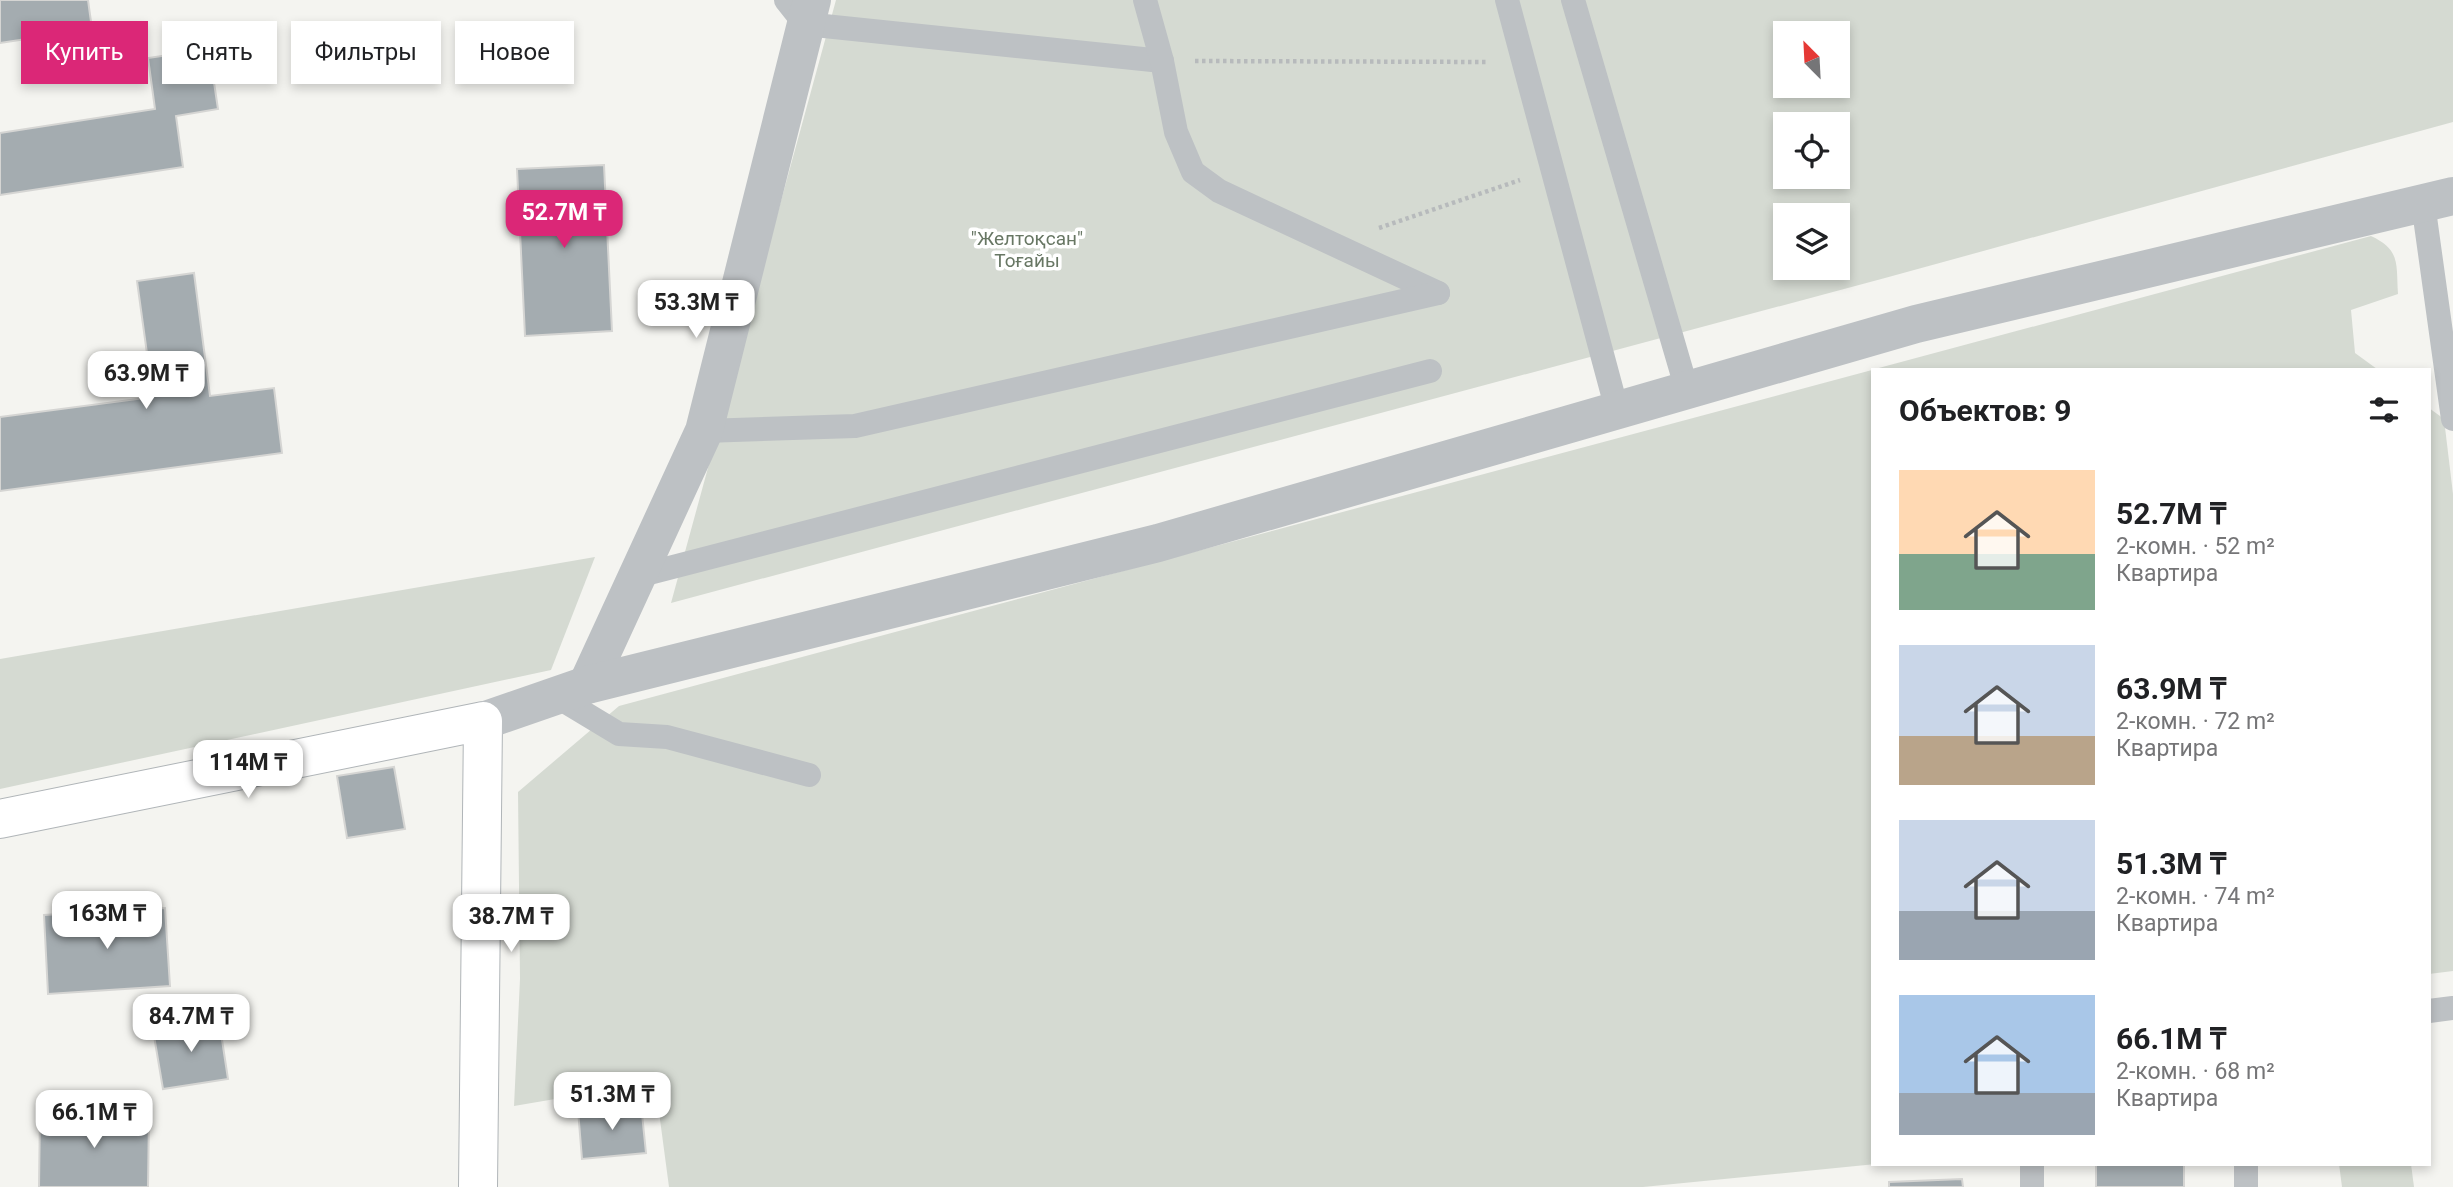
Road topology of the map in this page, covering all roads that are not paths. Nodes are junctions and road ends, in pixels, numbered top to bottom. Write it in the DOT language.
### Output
graph roads {
  1 [pos="1145,0"];
  2 [pos="1507,0"];
  3 [pos="1573,0"];
  4 [pos="801,8"];
  5 [pos="1162,61"];
  6 [pos="2438,199"];
  7 [pos="1430,371"];
  8 [pos="1687,390"];
  9 [pos="1617,410"];
  10 [pos="2453,419"];
  11 [pos="704,430"];
  12 [pos="638,576"];
  13 [pos="571,690"];
  14 [pos="484,721"];
  15 [pos="810,775"];
  16 [pos="0,819"];
  17 [pos="2453,1008"];
  18 [pos="2431,1011"];
  19 [pos="2032,1166"];
  20 [pos="2246,1166"];
  21 [pos="478,1187"];
  22 [pos="2032,1187"];
  23 [pos="2246,1187"];
  1 -- 5 [label="lane"];
  2 -- 9 [label="lane"];
  3 -- 8 [label="lane"];
  4 -- 5 [label="lane"];
  4 -- 11 [label="street"];
  5 -- 11 [label="lane"];
  6 -- 8 [label="street"];
  6 -- 10 [label="lane"];
  7 -- 12 [label="lane"];
  8 -- 9 [label="street"];
  9 -- 13 [label="street"];
  11 -- 12 [label="street"];
  12 -- 13 [label="street"];
  13 -- 14 [label="street"];
  13 -- 15 [label="lane"];
  14 -- 16 [label="street"];
  14 -- 21 [label="street"];
  17 -- 18 [label="lane"];
  19 -- 22 [label="lane"];
  20 -- 23 [label="lane"];
}
